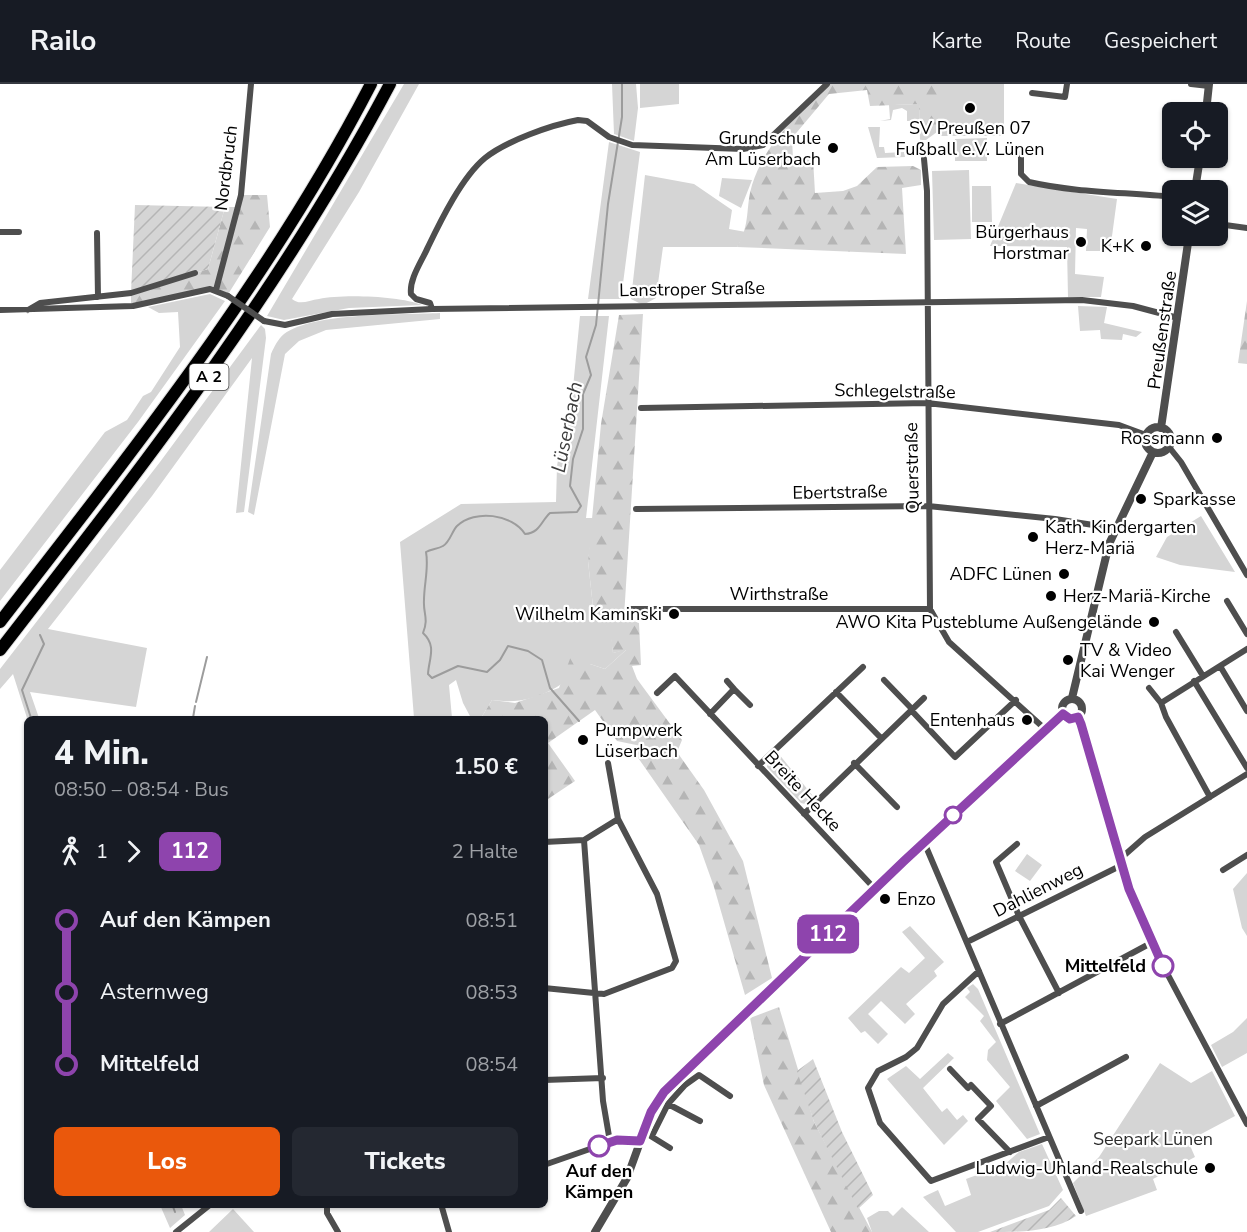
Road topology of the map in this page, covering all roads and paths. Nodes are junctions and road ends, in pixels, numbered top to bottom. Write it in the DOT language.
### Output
graph roads {
  1 [pos="251,84"];
  2 [pos="371,84"];
  3 [pos="390,84"];
  4 [pos="827,84"];
  5 [pos="1067,84"];
  6 [pos="1191,84"];
  7 [pos="1209,85"];
  8 [pos="1032,93"];
  9 [pos="1207,102"];
  10 [pos="1021,154"];
  11 [pos="924,159"];
  12 [pos="1162,196"];
  13 [pos="1228,226"];
  14 [pos="1247,228"];
  15 [pos="0,232"];
  16 [pos="19,232"];
  17 [pos="97,233"];
  18 [pos="1189,246"];
  19 [pos="195,273"];
  20 [pos="216,290"];
  21 [pos="98,297"];
  22 [pos="928,301"];
  23 [pos="432,309"];
  24 [pos="0,310"];
  25 [pos="27,311"];
  26 [pos="1178,318"];
  27 [pos="927,404"];
  28 [pos="641,408"];
  29 [pos="1161,428"];
  30 [pos="1146,435"];
  31 [pos="1169,447"];
  32 [pos="1153,452"];
  33 [pos="927,506"];
  34 [pos="636,509"];
  35 [pos="1114,532"];
  36 [pos="1247,575"];
  37 [pos="1227,601"];
  38 [pos="629,609"];
  39 [pos="930,609"];
  40 [pos="0,622"];
  41 [pos="1176,632"];
  42 [pos="1247,634"];
  43 [pos="1247,649"];
  44 [pos="0,650"];
  45 [pos="1220,666"];
  46 [pos="863,667"];
  47 [pos="1203,676"];
  48 [pos="884,680"];
  49 [pos="727,681"];
  50 [pos="1194,681"];
  51 [pos="1149,688"];
  52 [pos="734,689"];
  53 [pos="836,692"];
  54 [pos="657,693"];
  55 [pos="924,698"];
  56 [pos="1072,698"];
  57 [pos="1016,700"];
  58 [pos="1161,703"];
  59 [pos="750,705"];
  60 [pos="911,710"];
  61 [pos="1247,711"];
  62 [pos="710,714"];
  63 [pos="1063,714"];
  64 [pos="1078,717"];
  65 [pos="1045,729"];
  66 [pos="880,738"];
  67 [pos="608,764"];
  68 [pos="854,764"];
  69 [pos="758,766"];
  70 [pos="1247,768"];
  71 [pos="1247,774"];
  72 [pos="1210,797"];
  73 [pos="897,807"];
  74 [pos="804,814"];
  75 [pos="618,819"];
  76 [pos="584,840"];
  77 [pos="548,842"];
  78 [pos="924,842"];
  79 [pos="1017,844"];
  80 [pos="1247,855"];
  81 [pos="1121,862"];
  82 [pos="1223,870"];
  83 [pos="875,889"];
  84 [pos="1019,916"];
  85 [pos="967,942"];
  86 [pos="1151,943"];
  87 [pos="979,971"];
  88 [pos="548,988"];
  89 [pos="1059,993"];
  90 [pos="597,994"];
  91 [pos="1000,1024"];
  92 [pos="1125,1058"];
  93 [pos="950,1069"];
  94 [pos="603,1078"];
  95 [pos="548,1080"];
  96 [pos="730,1096"];
  97 [pos="668,1104"];
  98 [pos="1036,1106"];
  99 [pos="700,1121"];
  100 [pos="1247,1124"];
  101 [pos="652,1136"];
  102 [pos="1049,1137"];
  103 [pos="641,1138"];
  104 [pos="610,1142"];
  105 [pos="670,1148"];
  106 [pos="1010,1152"];
  107 [pos="548,1164"];
  108 [pos="206,1208"];
  109 [pos="327,1208"];
  110 [pos="442,1208"];
  111 [pos="1081,1211"];
  112 [pos="176,1232"];
  113 [pos="338,1232"];
  114 [pos="449,1232"];
  115 [pos="595,1232"];
  1 -- 20 [label="street, Nordbruch"];
  2 -- 40 [label="highway, A 2"];
  3 -- 44 [label="highway, A 2"];
  4 -- 23 [label="street"];
  5 -- 8 [label="street"];
  6 -- 7 [label="street"];
  7 -- 9 [label="street"];
  10 -- 12 [label="street"];
  11 -- 22 [label="street, Querstraße"];
  13 -- 14 [label="street"];
  15 -- 16 [label="street"];
  17 -- 21 [label="street"];
  18 -- 26 [label="street, Preußenstraße"];
  19 -- 21 [label="street"];
  20 -- 23 [label="street, Lanstroper Straße, bridge"];
  20 -- 25 [label="street"];
  21 -- 25 [label="street"];
  22 -- 23 [label="street, Lanstroper Straße"];
  22 -- 26 [label="street, Lanstroper Straße"];
  22 -- 27 [label="street, Querstraße"];
  24 -- 25 [label="street"];
  26 -- 29 [label="street, Preußenstraße"];
  27 -- 28 [label="street, Schlegelstraße"];
  27 -- 30 [label="street, Schlegelstraße"];
  27 -- 33 [label="street, Querstraße"];
  29 -- 30 [label="street"];
  29 -- 31 [label="street"];
  30 -- 32 [label="street"];
  31 -- 32 [label="street"];
  31 -- 36 [label="street"];
  32 -- 35 [label="street"];
  33 -- 34 [label="street, Ebertstraße"];
  33 -- 35 [label="street, Ebertstraße"];
  33 -- 39 [label="street, Querstraße"];
  35 -- 56 [label="street"];
  37 -- 42 [label="street"];
  38 -- 39 [label="street, Wirthstraße"];
  39 -- 57 [label="street, Querstraße"];
  41 -- 47 [label="street"];
  43 -- 45 [label="street"];
  45 -- 47 [label="street"];
  45 -- 61 [label="street"];
  46 -- 53 [label="street"];
  47 -- 50 [label="street"];
  48 -- 60 [label="street"];
  49 -- 52 [label="street"];
  50 -- 58 [label="street"];
  50 -- 70 [label="street"];
  51 -- 58 [label="street"];
  52 -- 59 [label="street"];
  52 -- 62 [label="street"];
  53 -- 66 [label="street"];
  53 -- 69 [label="street"];
  54 -- 62 [label="street, Breite Hecke"];
  55 -- 60 [label="street"];
  56 -- 63 [label="street"];
  56 -- 64 [label="street"];
  57 -- 60 [label="street"];
  57 -- 65 [label="street, Querstraße"];
  58 -- 72 [label="street"];
  60 -- 66 [label="street"];
  62 -- 69 [label="street, Breite Hecke"];
  63 -- 64 [label="street"];
  63 -- 65 [label="street"];
  64 -- 81 [label="street"];
  65 -- 78 [label="street"];
  66 -- 68 [label="street"];
  67 -- 75 [label="street"];
  68 -- 73 [label="street"];
  68 -- 74 [label="street"];
  69 -- 74 [label="street, Breite Hecke"];
  71 -- 72 [label="street"];
  72 -- 81 [label="street"];
  74 -- 83 [label="street, Breite Hecke"];
  75 -- 76 [label="street"];
  75 -- 90 [label="street"];
  76 -- 77 [label="street"];
  76 -- 90 [label="street"];
  78 -- 83 [label="street"];
  78 -- 85 [label="street"];
  79 -- 84 [label="street"];
  80 -- 82 [label="street"];
  81 -- 84 [label="street, Dahlienweg"];
  81 -- 86 [label="street"];
  83 -- 103 [label="street"];
  84 -- 85 [label="street, Dahlienweg"];
  84 -- 89 [label="street"];
  85 -- 87 [label="street"];
  86 -- 89 [label="street"];
  86 -- 100 [label="street"];
  87 -- 91 [label="street"];
  87 -- 106 [label="street"];
  88 -- 90 [label="street"];
  89 -- 91 [label="street"];
  90 -- 94 [label="street"];
  91 -- 98 [label="street"];
  92 -- 98 [label="street"];
  93 -- 106 [label="street"];
  94 -- 95 [label="street"];
  94 -- 104 [label="street"];
  96 -- 97 [label="street"];
  97 -- 99 [label="street"];
  97 -- 101 [label="street"];
  98 -- 102 [label="street"];
  101 -- 103 [label="street"];
  101 -- 105 [label="street"];
  102 -- 106 [label="street"];
  102 -- 111 [label="street"];
  103 -- 104 [label="street"];
  103 -- 115 [label="street"];
  104 -- 107 [label="street"];
  108 -- 112 [label="street"];
  109 -- 113 [label="street"];
  110 -- 114 [label="street"];
}
